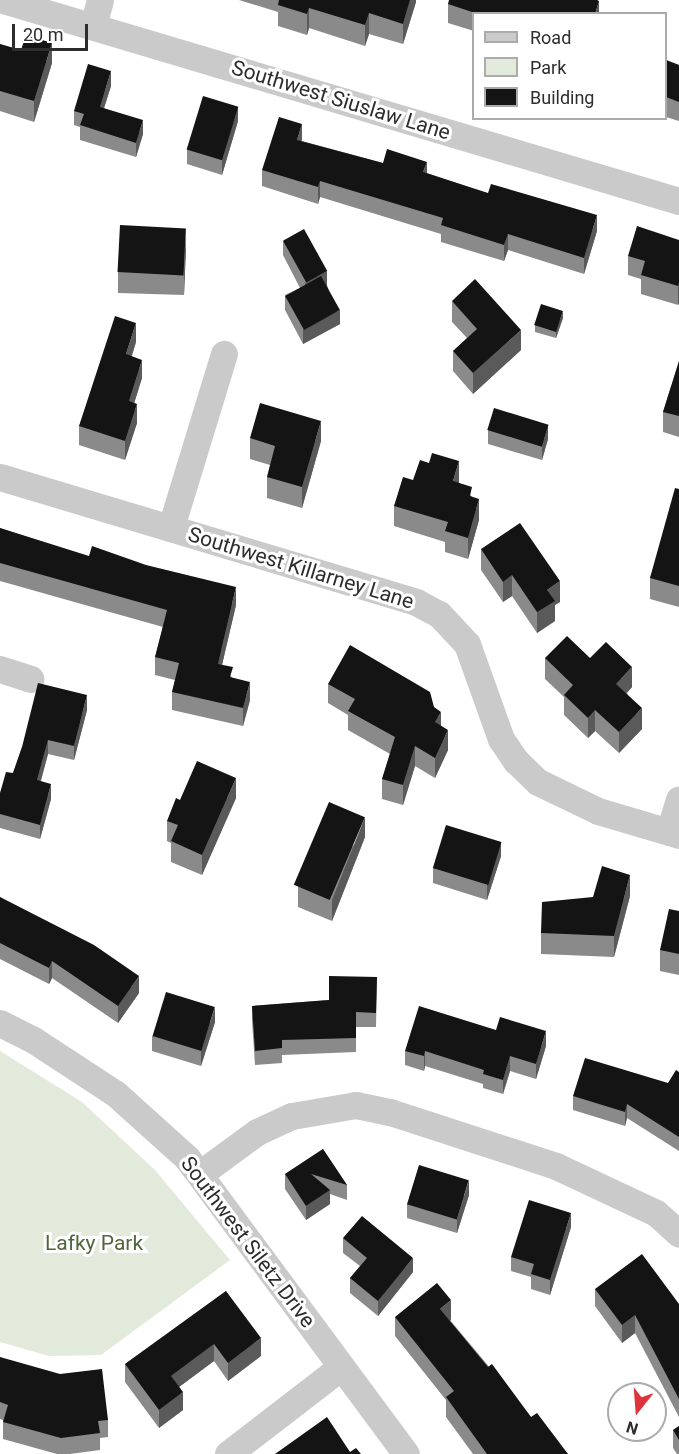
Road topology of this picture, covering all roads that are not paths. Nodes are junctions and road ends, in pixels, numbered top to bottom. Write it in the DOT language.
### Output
graph roads {
  1 [pos="3,0"];
  2 [pos="100,0"];
  3 [pos="93,26"];
  4 [pos="679,201"];
  5 [pos="224,354"];
  6 [pos="0,477"];
  7 [pos="171,527"];
  8 [pos="1,673"];
  9 [pos="30,679"];
  10 [pos="679,799"];
  11 [pos="674,834"];
  12 [pos="0,1023"];
  13 [pos="201,1173"];
  14 [pos="679,1234"];
  15 [pos="341,1367"];
  16 [pos="228,1454"];
  17 [pos="406,1454"];
  1 -- 3 [label="street, Southwest Siuslaw Lane"];
  2 -- 3 [label="street"];
  3 -- 4 [label="street, Southwest Siuslaw Lane"];
  5 -- 7 [label="street, Southwest Killarney Lane"];
  6 -- 7 [label="street, Southwest Killarney Lane"];
  7 -- 11 [label="street, Southwest Killarney Lane"];
  8 -- 9 [label="street"];
  10 -- 11 [label="street"];
  12 -- 13 [label="street, Southwest Siletz Drive"];
  13 -- 14 [label="street"];
  13 -- 15 [label="street, Southwest Siletz Drive"];
  15 -- 16 [label="street"];
  15 -- 17 [label="street, Southwest Siletz Drive"];
}
